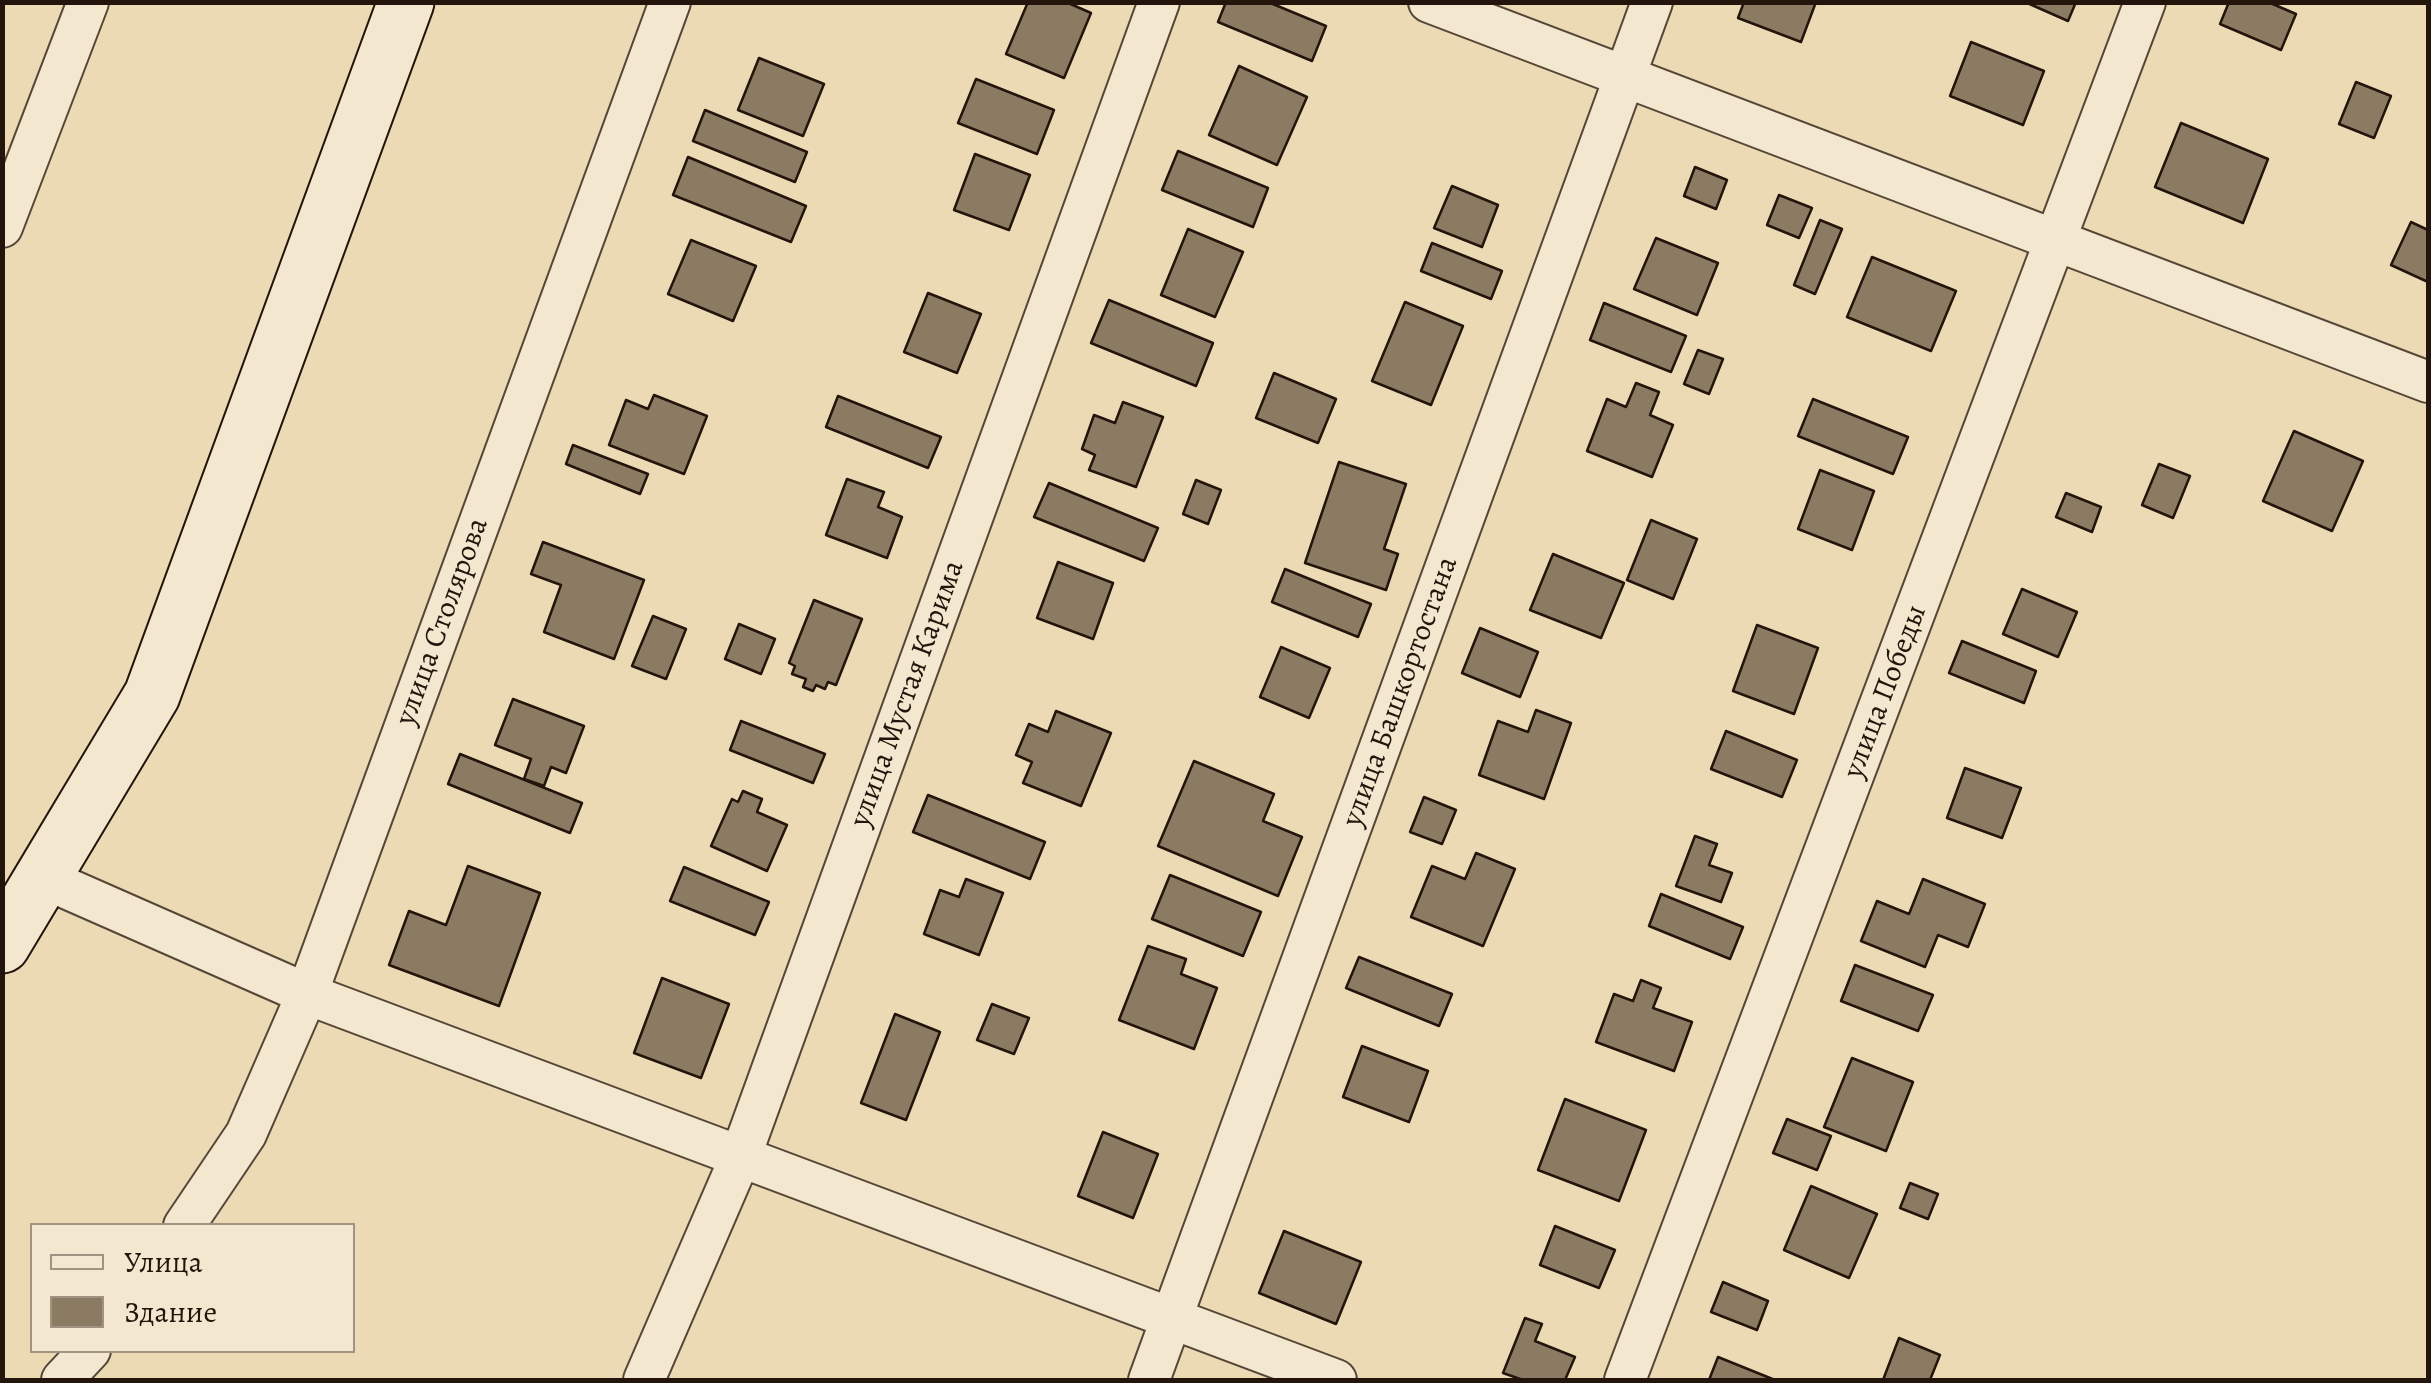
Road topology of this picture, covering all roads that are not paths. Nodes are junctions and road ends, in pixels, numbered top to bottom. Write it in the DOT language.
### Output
graph roads {
  1 [pos="88,2"];
  2 [pos="406,2"];
  3 [pos="670,2"];
  4 [pos="1159,2"];
  5 [pos="1429,2"];
  6 [pos="1652,2"];
  7 [pos="2145,2"];
  8 [pos="1626,76"];
  9 [pos="2,227"];
  10 [pos="2058,240"];
  11 [pos="2428,382"];
  12 [pos="42,877"];
  13 [pos="2,945"];
  14 [pos="307,994"];
  15 [pos="740,1158"];
  16 [pos="186,1223"];
  17 [pos="1173,1320"];
  18 [pos="87,1353"];
  19 [pos="62,1380"];
  20 [pos="644,1380"];
  21 [pos="1149,1380"];
  22 [pos="1336,1380"];
  23 [pos="1625,1380"];
  1 -- 9 [label="street"];
  2 -- 12 [label="main road"];
  3 -- 14 [label="street, улица Столярова"];
  4 -- 15 [label="street, улица Мустая Карима"];
  5 -- 8 [label="street"];
  6 -- 8 [label="street, улица Башкортостана"];
  7 -- 10 [label="street, улица Победы"];
  8 -- 10 [label="street"];
  8 -- 17 [label="street, улица Башкортостана"];
  10 -- 11 [label="street"];
  10 -- 23 [label="street, улица Победы"];
  12 -- 13 [label="main road"];
  12 -- 14 [label="street"];
  14 -- 15 [label="street"];
  14 -- 16 [label="street, улица Столярова"];
  15 -- 17 [label="street"];
  15 -- 20 [label="street, улица Мустая Карима"];
  17 -- 21 [label="street, улица Башкортостана"];
  17 -- 22 [label="street"];
  18 -- 19 [label="street"];
}
